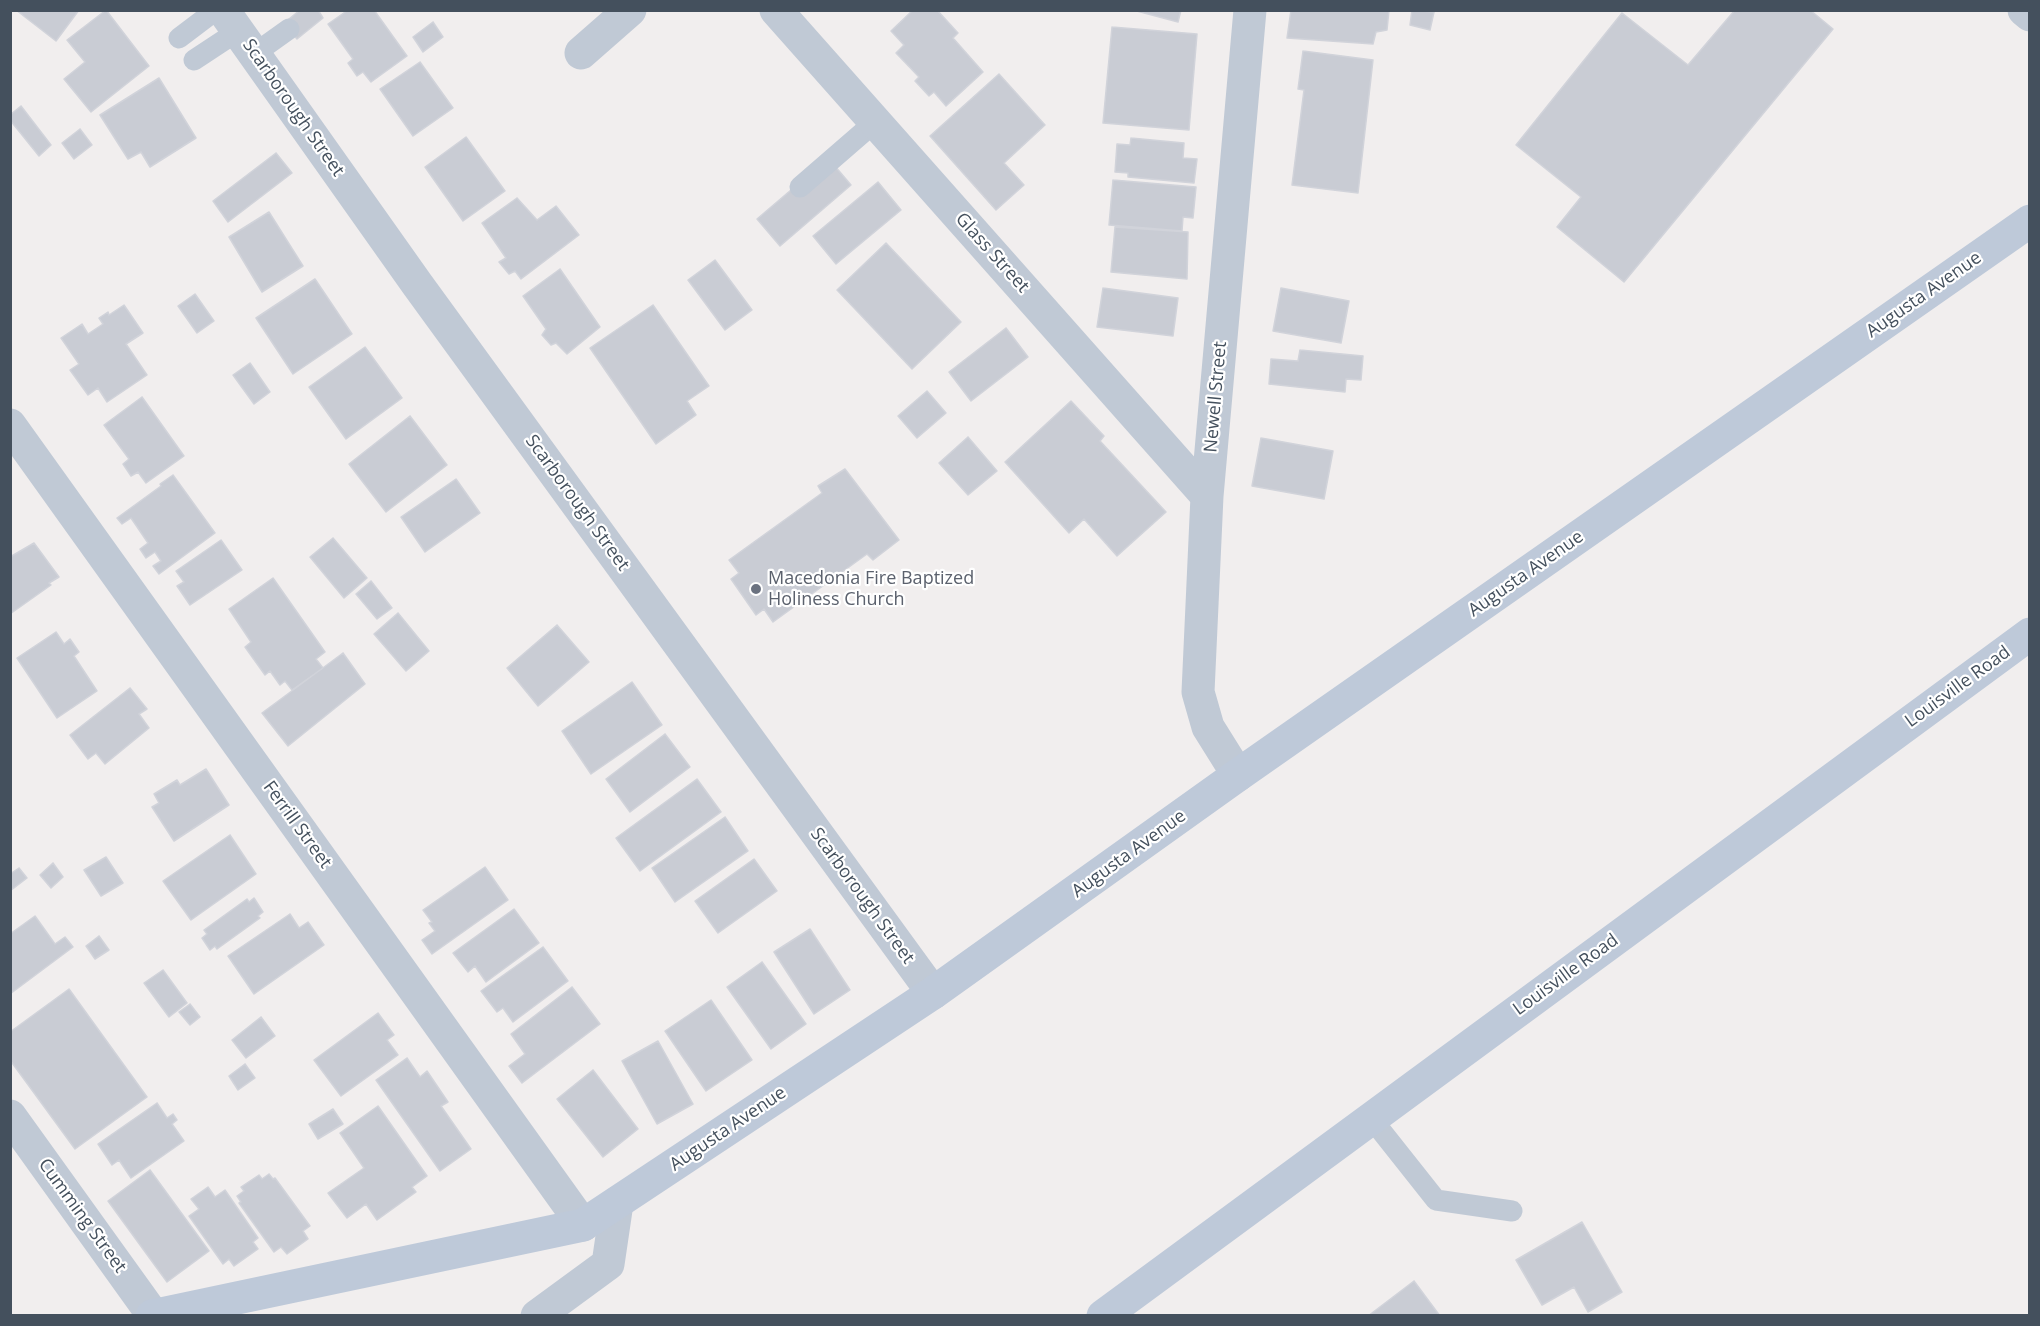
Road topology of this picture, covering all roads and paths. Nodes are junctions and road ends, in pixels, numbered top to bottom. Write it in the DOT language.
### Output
graph roads {
  1 [pos="630,10"];
  2 [pos="776,10"];
  3 [pos="1250,10"];
  4 [pos="2024,10"];
  5 [pos="2030,15"];
  6 [pos="233,26"];
  7 [pos="289,29"];
  8 [pos="179,38"];
  9 [pos="581,52"];
  10 [pos="194,60"];
  11 [pos="875,122"];
  12 [pos="800,187"];
  13 [pos="2030,221"];
  14 [pos="10,425"];
  15 [pos="1207,496"];
  16 [pos="2030,634"];
  17 [pos="1238,775"];
  18 [pos="933,993"];
  19 [pos="10,1116"];
  20 [pos="1371,1118"];
  21 [pos="617,1203"];
  22 [pos="1512,1211"];
  23 [pos="583,1225"];
  24 [pos="152,1315"];
  25 [pos="537,1316"];
  26 [pos="1103,1316"];
  1 -- 9 [label="street"];
  2 -- 11 [label="street, Glass Street"];
  3 -- 15 [label="street, Newell Street"];
  4 -- 5 [label="street"];
  6 -- 7 [label="lane"];
  6 -- 8 [label="lane"];
  6 -- 10 [label="lane"];
  6 -- 18 [label="street, Scarborough Street"];
  11 -- 12 [label="lane"];
  11 -- 15 [label="street, Glass Street"];
  13 -- 17 [label="main road, Augusta Avenue"];
  14 -- 23 [label="street, Ferrill Street"];
  15 -- 17 [label="street, Newell Street"];
  16 -- 20 [label="main road, Louisville Road"];
  17 -- 18 [label="main road, Augusta Avenue"];
  18 -- 21 [label="main road, Augusta Avenue"];
  19 -- 24 [label="street, Cumming Street"];
  20 -- 22 [label="lane"];
  20 -- 26 [label="main road, Louisville Road"];
  21 -- 23 [label="main road, Augusta Avenue"];
  21 -- 25 [label="street"];
  23 -- 24 [label="main road, Augusta Avenue"];
}
